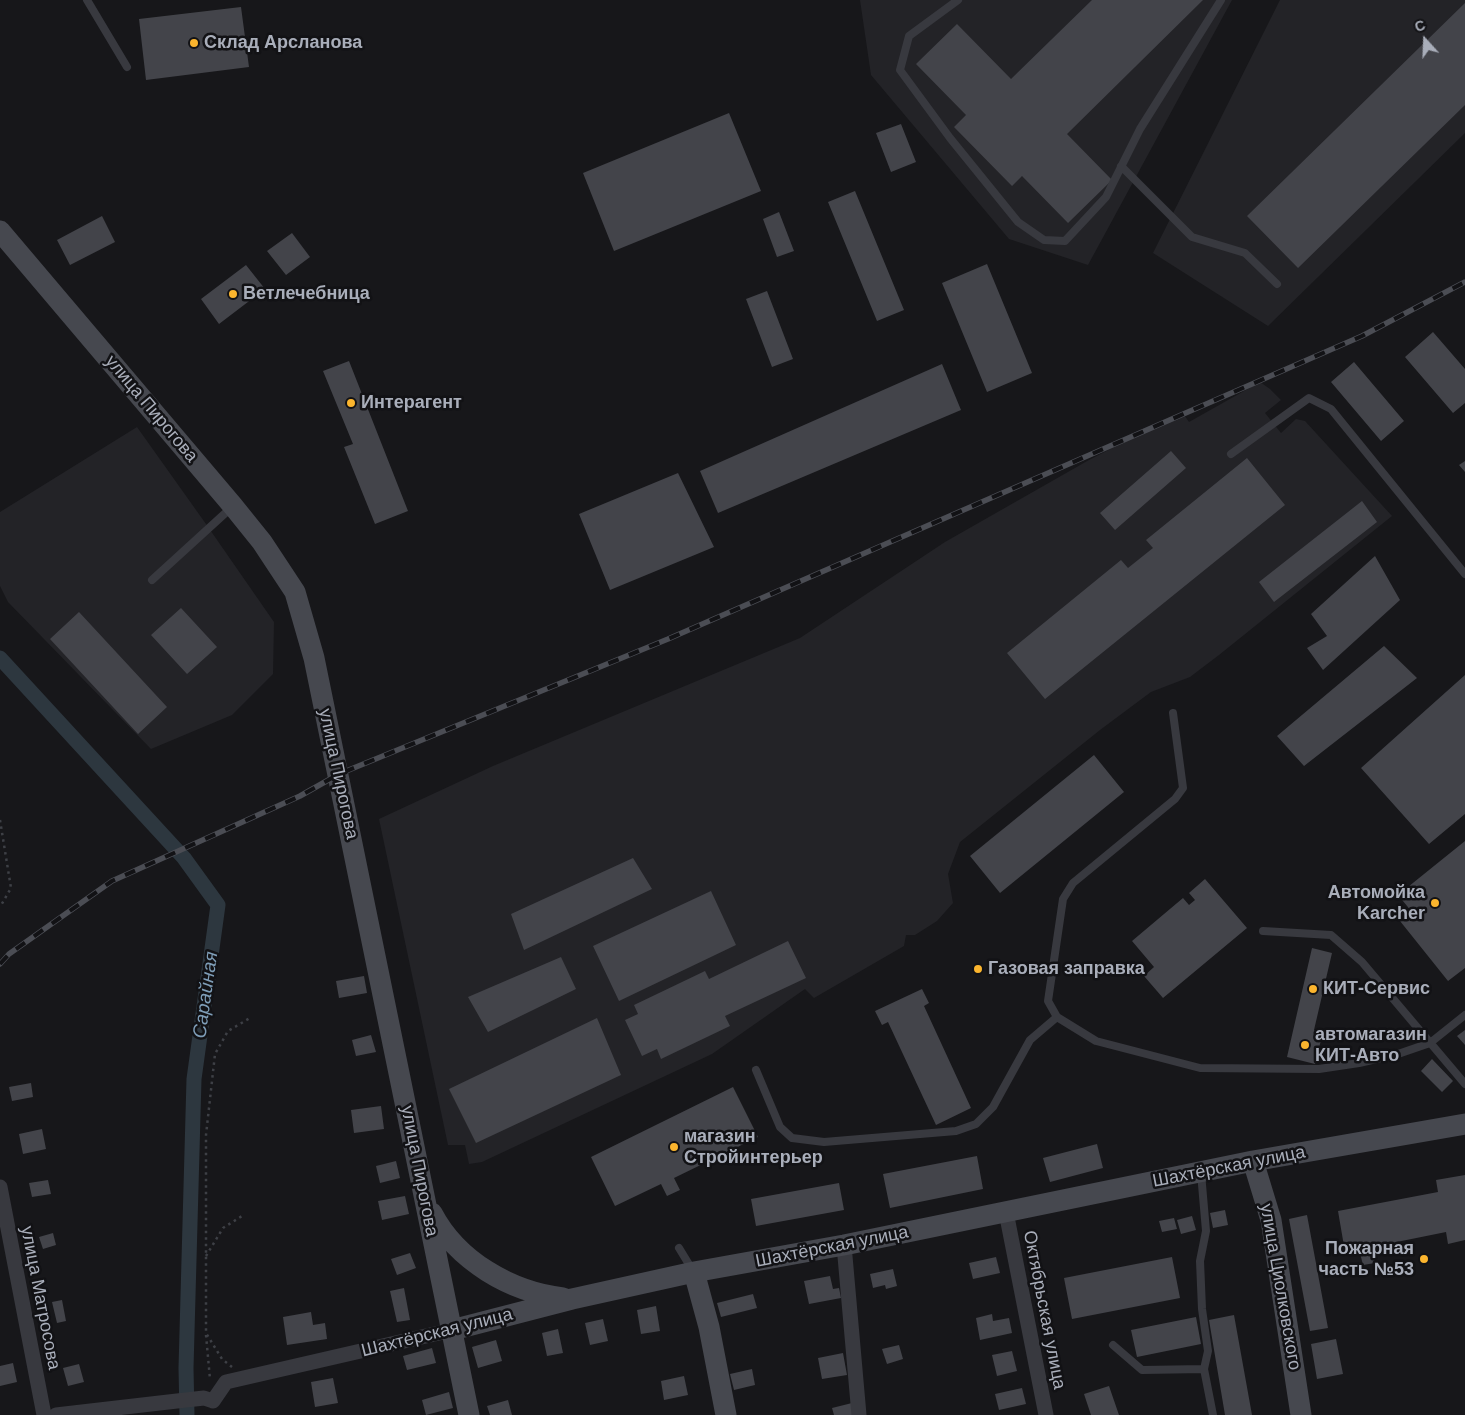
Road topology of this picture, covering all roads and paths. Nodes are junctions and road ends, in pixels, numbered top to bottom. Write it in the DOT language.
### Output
graph roads {
  1 [pos="87,0"];
  2 [pos="958,0"];
  3 [pos="1221,0"];
  4 [pos="126,67"];
  5 [pos="1121,166"];
  6 [pos="0,231"];
  7 [pos="1277,284"];
  8 [pos="1231,454"];
  9 [pos="233,506"];
  10 [pos="1465,574"];
  11 [pos="152,580"];
  12 [pos="1173,713"];
  13 [pos="0,820"];
  14 [pos="0,907"];
  15 [pos="1263,931"];
  16 [pos="1465,1015"];
  17 [pos="1057,1017"];
  18 [pos="250,1018"];
  19 [pos="1430,1043"];
  20 [pos="756,1070"];
  21 [pos="1465,1084"];
  22 [pos="1465,1124"];
  23 [pos="1253,1161"];
  24 [pos="1201,1171"];
  25 [pos="0,1187"];
  26 [pos="425,1200"];
  27 [pos="1006,1212"];
  28 [pos="242,1216"];
  29 [pos="844,1245"];
  30 [pos="679,1248"];
  31 [pos="205,1257"];
  32 [pos="694,1272"];
  33 [pos="572,1298"];
  34 [pos="452,1330"];
  35 [pos="206,1332"];
  36 [pos="1113,1345"];
  37 [pos="1204,1369"];
  38 [pos="247,1379"];
  39 [pos="210,1405"];
  40 [pos="44,1415"];
  41 [pos="56,1415"];
  42 [pos="469,1415"];
  43 [pos="726,1415"];
  44 [pos="859,1415"];
  45 [pos="1046,1415"];
  46 [pos="1213,1415"];
  47 [pos="1301,1415"];
  1 -- 4 [label="lane"];
  2 -- 5 [label="lane"];
  3 -- 5 [label="lane"];
  5 -- 7 [label="lane"];
  6 -- 9 [label="main road, улица Пирогова"];
  8 -- 10 [label="lane"];
  9 -- 11 [label="lane"];
  9 -- 26 [label="main road, улица Пирогова"];
  12 -- 17 [label="lane"];
  13 -- 14 [label="path"];
  15 -- 19 [label="lane"];
  16 -- 19 [label="lane"];
  17 -- 19 [label="lane"];
  17 -- 20 [label="lane"];
  18 -- 31 [label="path"];
  19 -- 21 [label="lane"];
  22 -- 23 [label="main road, Шахтёрская улица"];
  23 -- 24 [label="main road, Шахтёрская улица"];
  23 -- 47 [label="main road, улица Циолковского"];
  24 -- 27 [label="main road, Шахтёрская улица"];
  24 -- 37 [label="lane"];
  25 -- 40 [label="street, улица Матросова"];
  26 -- 33 [label="main road"];
  26 -- 34 [label="main road, улица Пирогова"];
  27 -- 29 [label="main road, Шахтёрская улица"];
  27 -- 45 [label="street, Октябрьская улица"];
  28 -- 31 [label="path"];
  29 -- 32 [label="main road, Шахтёрская улица"];
  29 -- 44 [label="street"];
  30 -- 32 [label="lane"];
  31 -- 35 [label="path"];
  32 -- 33 [label="main road, Шахтёрская улица"];
  32 -- 43 [label="main road"];
  33 -- 34 [label="main road, Шахтёрская улица"];
  34 -- 38 [label="street, Шахтёрская улица"];
  34 -- 42 [label="main road, улица Пирогова"];
  35 -- 38 [label="path"];
  35 -- 39 [label="path"];
  36 -- 37 [label="lane"];
  37 -- 46 [label="lane"];
  38 -- 39 [label="street, Шахтёрская улица"];
  39 -- 41 [label="street"];
}
